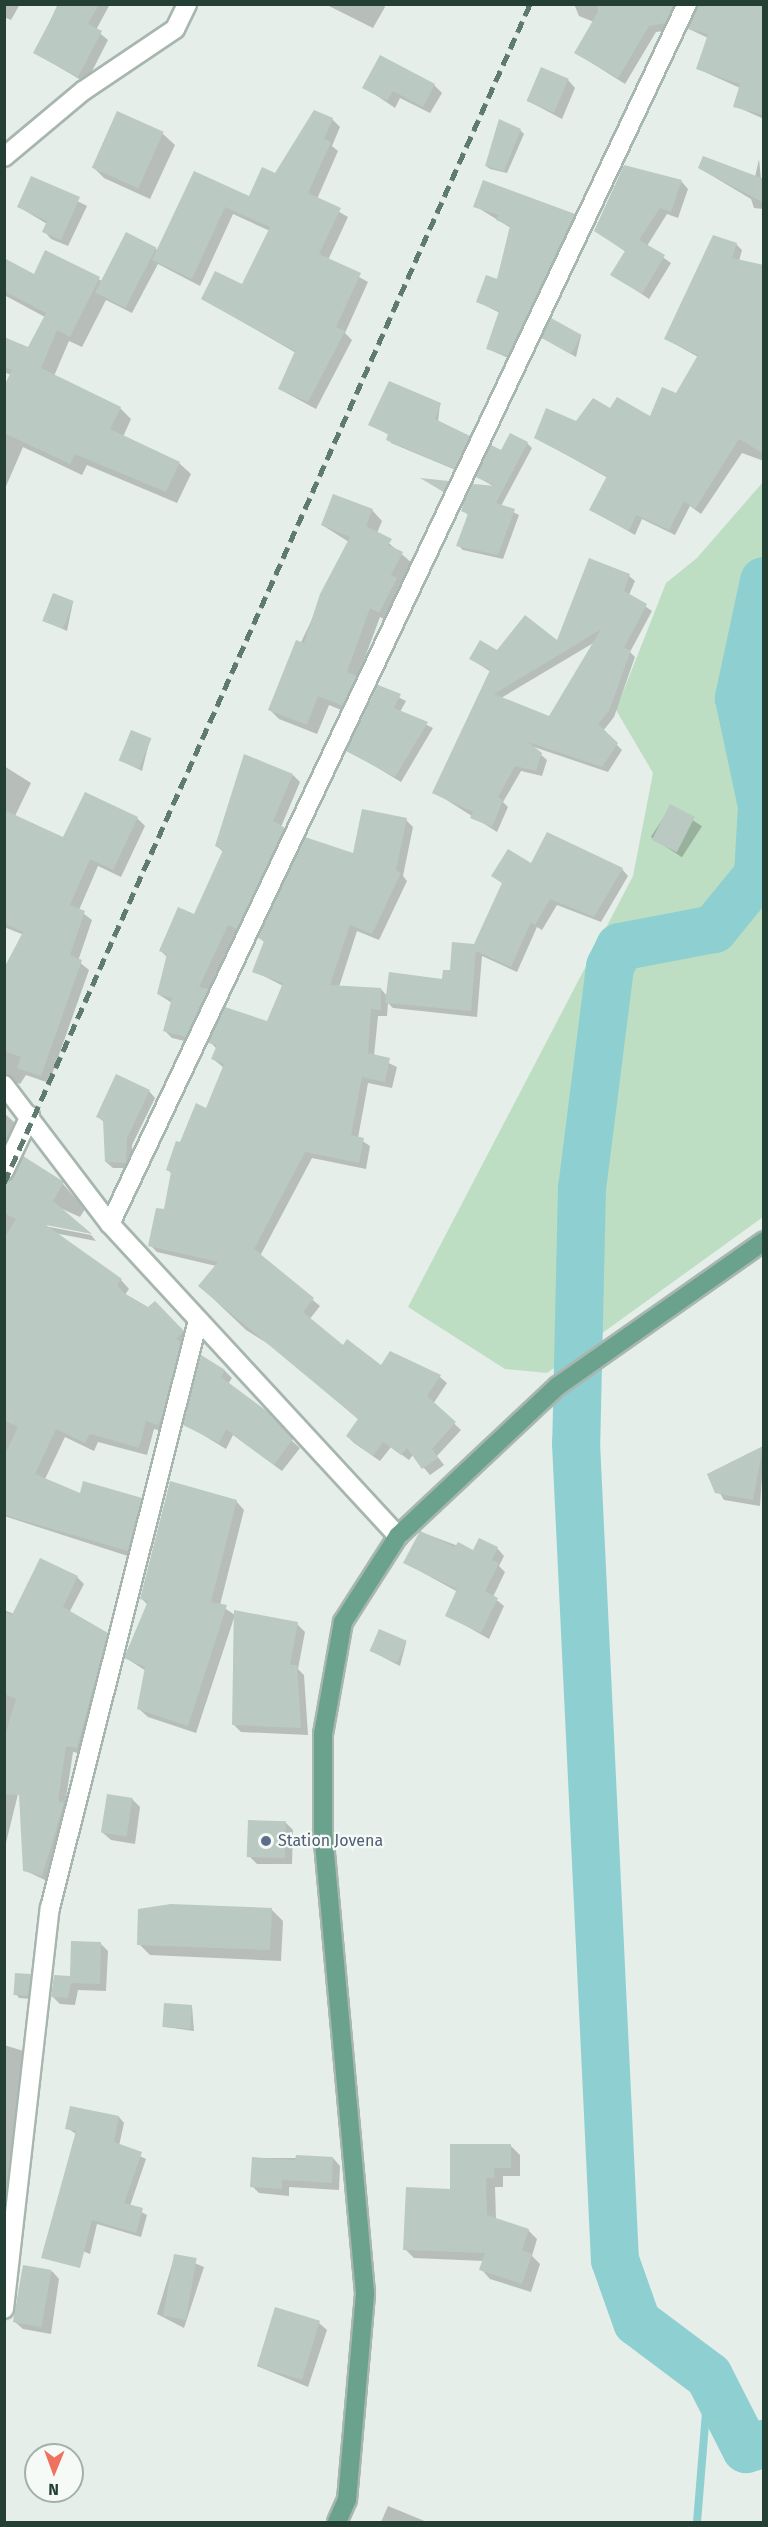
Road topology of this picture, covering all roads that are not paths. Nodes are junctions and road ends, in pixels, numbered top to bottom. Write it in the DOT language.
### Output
graph roads {
  1 [pos="187,4"];
  2 [pos="687,4"];
  3 [pos="4,157"];
  4 [pos="4,1085"];
  5 [pos="30,1116"];
  6 [pos="4,1171"];
  7 [pos="110,1224"];
  8 [pos="764,1241"];
  9 [pos="198,1320"];
  10 [pos="398,1536"];
  11 [pos="4,2309"];
  12 [pos="337,2523"];
  1 -- 3 [label="street"];
  2 -- 7 [label="street"];
  4 -- 5 [label="street"];
  5 -- 6 [label="street"];
  5 -- 7 [label="street"];
  7 -- 9 [label="street"];
  8 -- 10 [label="main road"];
  9 -- 10 [label="street"];
  9 -- 11 [label="street"];
  10 -- 12 [label="main road"];
}
